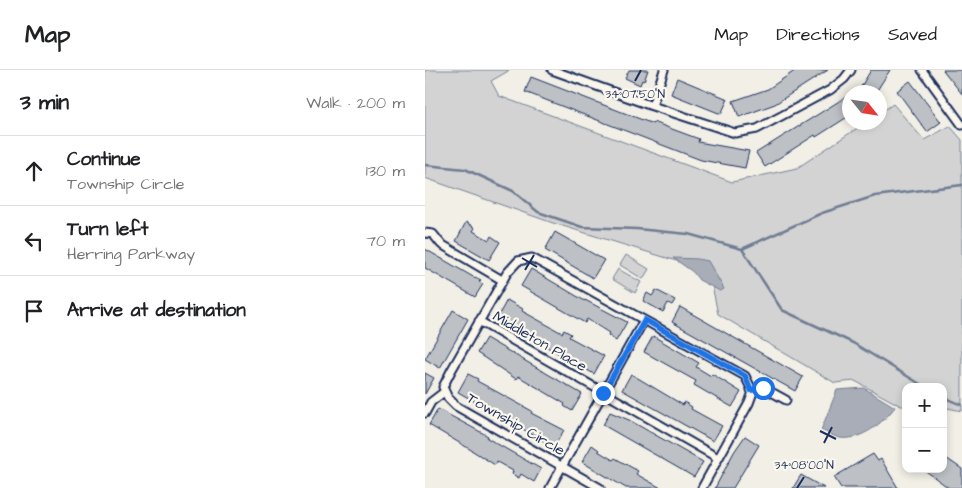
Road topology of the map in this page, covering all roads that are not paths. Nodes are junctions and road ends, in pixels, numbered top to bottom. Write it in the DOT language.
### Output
graph roads {
  1 [pos="552,70"];
  2 [pos="664,70"];
  3 [pos="851,70"];
  4 [pos="922,70"];
  5 [pos="652,106"];
  6 [pos="962,125"];
  7 [pos="425,233"];
  8 [pos="502,280"];
  9 [pos="645,320"];
  10 [pos="479,321"];
  11 [pos="751,390"];
  12 [pos="444,392"];
  13 [pos="603,393"];
  14 [pos="785,400"];
  15 [pos="425,413"];
  16 [pos="718,458"];
  17 [pos="561,466"];
  18 [pos="550,488"];
  19 [pos="600,488"];
  20 [pos="702,488"];
  1 -- 5 [label="street"];
  2 -- 5 [label="street"];
  3 -- 5 [label="street"];
  4 -- 6 [label="street"];
  7 -- 8 [label="street"];
  8 -- 9 [label="street"];
  8 -- 10 [label="street"];
  9 -- 11 [label="street"];
  9 -- 13 [label="street"];
  10 -- 12 [label="street"];
  10 -- 13 [label="street, Middleton Place"];
  11 -- 14 [label="street"];
  11 -- 16 [label="street"];
  12 -- 15 [label="street"];
  12 -- 17 [label="street, Township Circle"];
  13 -- 16 [label="street, Middleton Place"];
  13 -- 17 [label="street"];
  16 -- 20 [label="street"];
  17 -- 18 [label="street"];
  17 -- 19 [label="street, Township Circle"];
}
